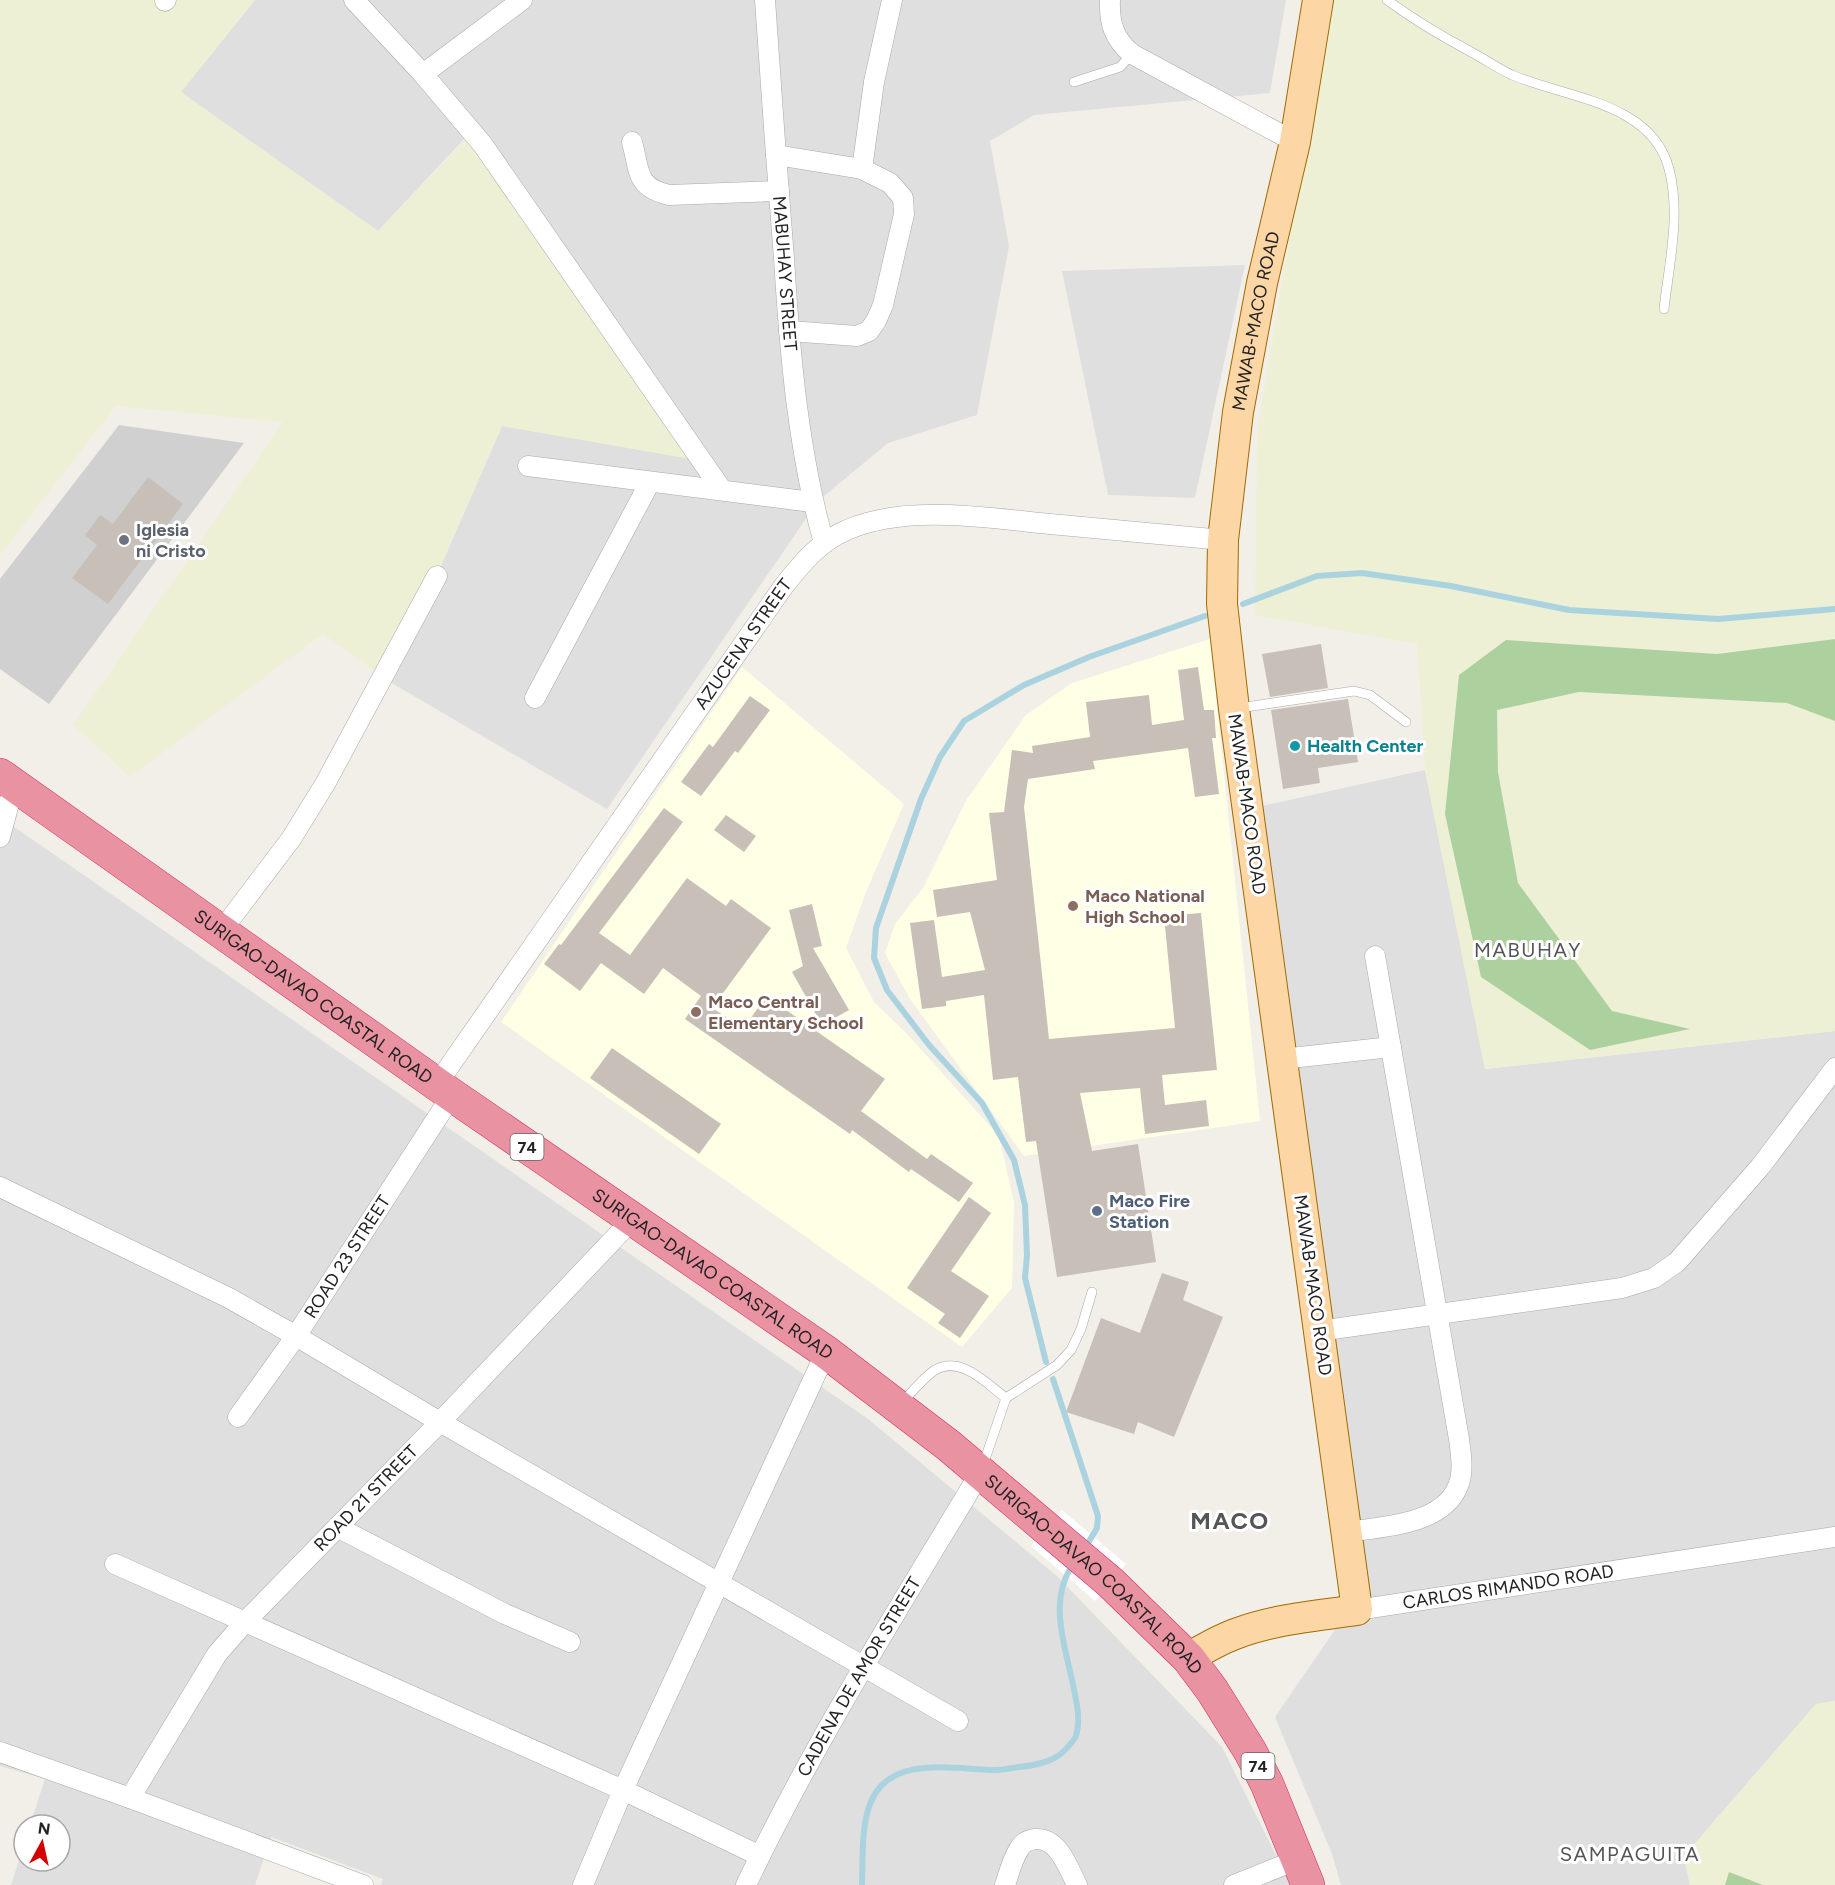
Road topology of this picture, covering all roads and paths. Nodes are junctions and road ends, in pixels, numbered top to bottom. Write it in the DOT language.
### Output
graph roads {
  1 [pos="354,0"];
  2 [pos="522,0"];
  3 [pos="765,0"];
  4 [pos="892,0"];
  5 [pos="1110,0"];
  6 [pos="1318,0"];
  7 [pos="1387,0"];
  8 [pos="1132,54"];
  9 [pos="423,74"];
  10 [pos="1074,82"];
  11 [pos="632,141"];
  12 [pos="1295,142"];
  13 [pos="776,155"];
  14 [pos="862,169"];
  15 [pos="778,191"];
  16 [pos="1664,309"];
  17 [pos="789,331"];
  18 [pos="528,466"];
  19 [pos="651,482"];
  20 [pos="722,490"];
  21 [pos="812,502"];
  22 [pos="1223,540"];
  23 [pos="824,543"];
  24 [pos="437,576"];
  25 [pos="536,698"];
  26 [pos="1234,709"];
  27 [pos="1406,722"];
  28 [pos="7,780"];
  29 [pos="0,837"];
  30 [pos="222,930"];
  31 [pos="1375,956"];
  32 [pos="1391,1047"];
  33 [pos="1282,1059"];
  34 [pos="1835,1068"];
  35 [pos="445,1090"];
  36 [pos="0,1187"];
  37 [pos="632,1220"];
  38 [pos="1092,1292"];
  39 [pos="1437,1316"];
  40 [pos="1319,1331"];
  41 [pos="296,1335"];
  42 [pos="826,1352"];
  43 [pos="1006,1398"];
  44 [pos="898,1406"];
  45 [pos="238,1417"];
  46 [pos="440,1422"];
  47 [pos="980,1473"];
  48 [pos="337,1527"];
  49 [pos="1346,1532"];
  50 [pos="1835,1537"];
  51 [pos="115,1564"];
  52 [pos="719,1582"];
  53 [pos="1357,1610"];
  54 [pos="245,1622"];
  55 [pos="570,1642"];
  56 [pos="1188,1658"];
  57 [pos="863,1665"];
  58 [pos="958,1721"];
  59 [pos="0,1752"];
  60 [pos="623,1790"];
  61 [pos="130,1798"];
  62 [pos="760,1856"];
  63 [pos="1303,1872"];
  64 [pos="363,1885"];
  65 [pos="583,1885"];
  66 [pos="746,1885"];
  67 [pos="1005,1885"];
  68 [pos="1077,1885"];
  69 [pos="1234,1885"];
  1 -- 9 [label="street"];
  2 -- 9 [label="street"];
  3 -- 13 [label="street, MABUHAY STREET"];
  4 -- 14 [label="street"];
  5 -- 8 [label="street"];
  6 -- 12 [label="main road, MAWAB-MACO ROAD"];
  7 -- 16 [label="lane"];
  8 -- 10 [label="lane"];
  8 -- 12 [label="street"];
  9 -- 20 [label="street"];
  11 -- 15 [label="street"];
  12 -- 22 [label="main road, MAWAB-MACO ROAD"];
  13 -- 14 [label="street"];
  13 -- 15 [label="street, MABUHAY STREET"];
  14 -- 17 [label="street"];
  15 -- 17 [label="street, MABUHAY STREET"];
  17 -- 21 [label="street, MABUHAY STREET"];
  18 -- 19 [label="street"];
  19 -- 20 [label="street"];
  19 -- 25 [label="street"];
  20 -- 21 [label="street"];
  21 -- 23 [label="street, MABUHAY STREET"];
  22 -- 23 [label="street, AZUCENA STREET"];
  22 -- 26 [label="main road, MAWAB-MACO ROAD"];
  23 -- 35 [label="street, AZUCENA STREET"];
  24 -- 30 [label="street"];
  26 -- 27 [label="lane"];
  26 -- 33 [label="main road, MAWAB-MACO ROAD"];
  28 -- 29 [label="street"];
  28 -- 30 [label="highway, SURIGAO-DAVAO COASTAL ROAD / 74"];
  30 -- 35 [label="highway, SURIGAO-DAVAO COASTAL ROAD / 74"];
  31 -- 32 [label="street"];
  32 -- 33 [label="street"];
  32 -- 39 [label="street"];
  33 -- 40 [label="main road, MAWAB-MACO ROAD"];
  34 -- 39 [label="street"];
  35 -- 37 [label="highway, SURIGAO-DAVAO COASTAL ROAD / 74"];
  35 -- 41 [label="street, ROAD 23 STREET"];
  36 -- 41 [label="street"];
  37 -- 42 [label="highway, SURIGAO-DAVAO COASTAL ROAD / 74"];
  37 -- 46 [label="street, ROAD 21 STREET"];
  38 -- 43 [label="lane"];
  39 -- 40 [label="street"];
  39 -- 49 [label="street"];
  40 -- 49 [label="main road, MAWAB-MACO ROAD"];
  41 -- 45 [label="street, ROAD 23 STREET"];
  41 -- 46 [label="street"];
  42 -- 44 [label="highway, SURIGAO-DAVAO COASTAL ROAD / 74"];
  42 -- 52 [label="street"];
  43 -- 44 [label="lane"];
  43 -- 47 [label="lane"];
  44 -- 47 [label="highway, SURIGAO-DAVAO COASTAL ROAD / 74"];
  46 -- 48 [label="street, ROAD 21 STREET"];
  46 -- 52 [label="street"];
  47 -- 56 [label="highway, SURIGAO-DAVAO COASTAL ROAD / 74"];
  47 -- 57 [label="street, CADENA DE AMOR STREET"];
  48 -- 54 [label="street, ROAD 21 STREET"];
  48 -- 55 [label="street"];
  49 -- 53 [label="main road, MAWAB-MACO ROAD"];
  50 -- 53 [label="street, CARLOS RIMANDO ROAD"];
  51 -- 54 [label="street"];
  52 -- 57 [label="street"];
  52 -- 60 [label="street"];
  53 -- 56 [label="main road, CARLOS RIMANDO ROAD"];
  54 -- 60 [label="street"];
  54 -- 61 [label="street, ROAD 21 STREET"];
  56 -- 63 [label="highway, SURIGAO-DAVAO COASTAL ROAD / 74"];
  57 -- 58 [label="street"];
  57 -- 62 [label="street, CADENA DE AMOR STREET"];
  59 -- 61 [label="street"];
  60 -- 62 [label="street"];
  60 -- 65 [label="street"];
  61 -- 64 [label="street"];
  62 -- 66 [label="street, CADENA DE AMOR STREET"];
  63 -- 69 [label="street"];
  67 -- 68 [label="street"];
}
